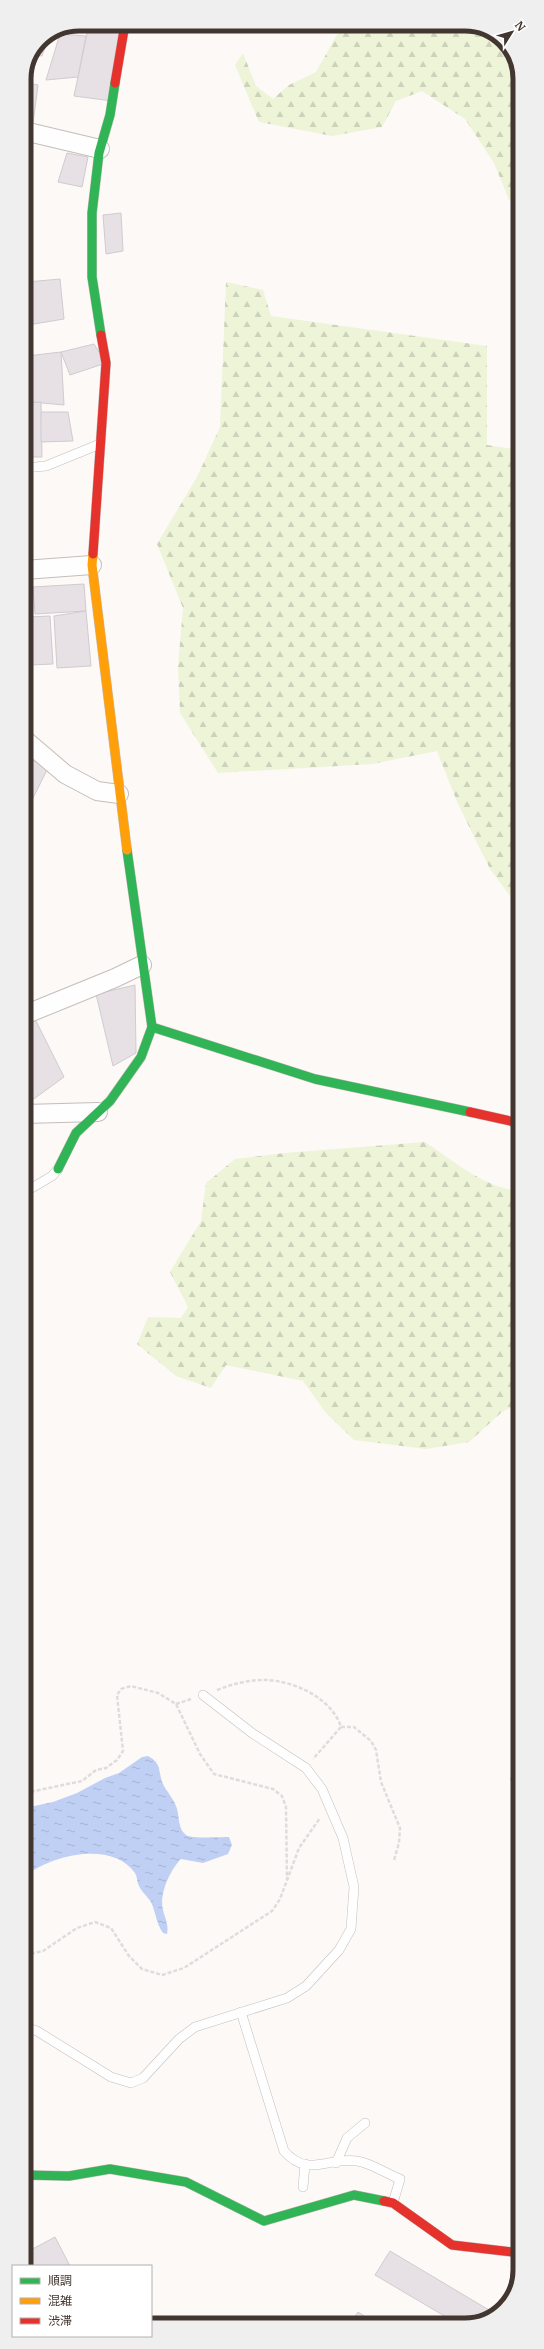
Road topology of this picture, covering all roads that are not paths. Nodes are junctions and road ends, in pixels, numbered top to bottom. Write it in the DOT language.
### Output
graph roads {
  1 [pos="124,31"];
  2 [pos="31,133"];
  3 [pos="100,149"];
  4 [pos="100,444"];
  5 [pos="31,467"];
  6 [pos="92,565"];
  7 [pos="31,569"];
  8 [pos="31,745"];
  9 [pos="119,794"];
  10 [pos="142,965"];
  11 [pos="31,1012"];
  12 [pos="152,1027"];
  13 [pos="98,1112"];
  14 [pos="31,1114"];
  15 [pos="513,1122"];
  16 [pos="58,1169"];
  17 [pos="31,1188"];
  18 [pos="203,1695"];
  19 [pos="241,2012"];
  20 [pos="31,2029"];
  21 [pos="365,2123"];
  22 [pos="336,2162"];
  23 [pos="305,2164"];
  24 [pos="31,2175"];
  25 [pos="303,2187"];
  26 [pos="393,2203"];
  27 [pos="513,2252"];
  1 -- 3 [label="street"];
  2 -- 3 [label="street"];
  3 -- 4 [label="street"];
  4 -- 5 [label="lane"];
  4 -- 6 [label="street"];
  6 -- 7 [label="street"];
  6 -- 9 [label="street"];
  8 -- 9 [label="street"];
  9 -- 10 [label="street"];
  10 -- 11 [label="street"];
  10 -- 12 [label="street"];
  12 -- 13 [label="street"];
  12 -- 15 [label="street"];
  13 -- 14 [label="street"];
  13 -- 16 [label="street"];
  16 -- 17 [label="lane"];
  18 -- 19 [label="lane"];
  19 -- 20 [label="lane"];
  19 -- 23 [label="lane"];
  21 -- 22 [label="lane"];
  22 -- 23 [label="lane"];
  22 -- 26 [label="lane"];
  23 -- 25 [label="lane"];
  24 -- 26 [label="street"];
  26 -- 27 [label="street"];
}
